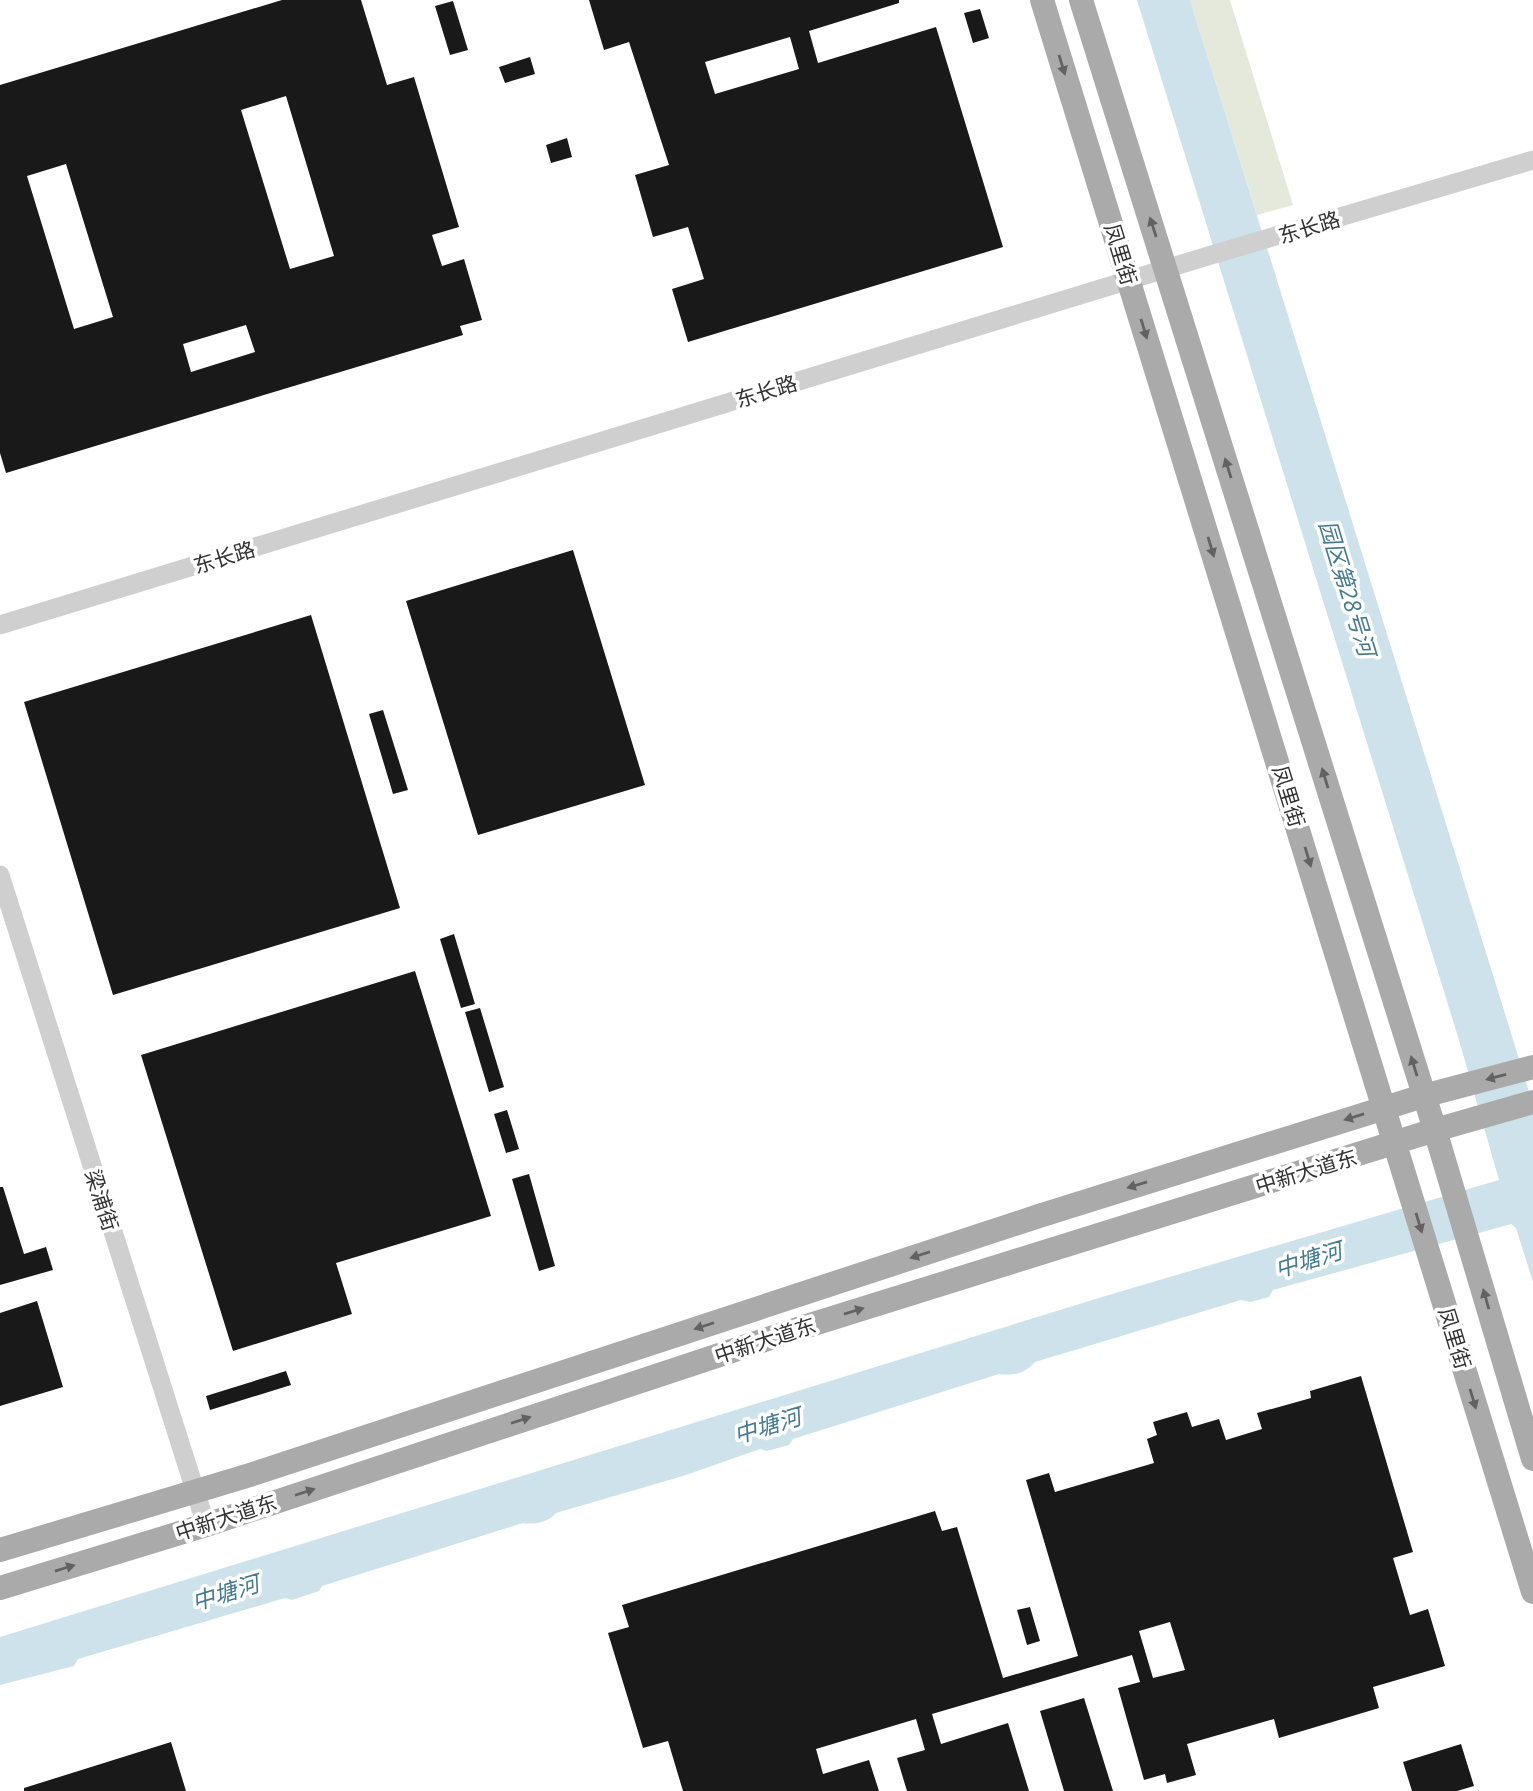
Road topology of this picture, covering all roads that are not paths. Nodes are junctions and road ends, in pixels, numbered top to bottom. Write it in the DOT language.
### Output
graph roads {
  1 [pos="1042,0"];
  2 [pos="1081,0"];
  3 [pos="1533,160"];
  4 [pos="1166,269"];
  5 [pos="1129,280"];
  6 [pos="0,625"];
  7 [pos="0,875"];
  8 [pos="1529,1068"];
  9 [pos="1423,1096"];
  10 [pos="1533,1102"];
  11 [pos="1385,1107"];
  12 [pos="1435,1130"];
  13 [pos="1395,1143"];
  14 [pos="1533,1459"];
  15 [pos="195,1491"];
  16 [pos="206,1525"];
  17 [pos="0,1550"];
  18 [pos="0,1588"];
  19 [pos="1533,1592"];
  1 -- 5 [label="main road, 凤里街, one-way"];
  4 -- 2 [label="main road, 凤里街, one-way"];
  3 -- 4 [label="street, 东长路"];
  4 -- 5 [label="street, 东长路"];
  9 -- 4 [label="main road, 凤里街, one-way"];
  5 -- 6 [label="street, 东长路"];
  5 -- 11 [label="main road, 凤里街, one-way"];
  7 -- 15 [label="street, 梁浦街"];
  8 -- 9 [label="main road, 中新大道东, one-way"];
  9 -- 11 [label="main road, 中新大道东"];
  9 -- 12 [label="main road, 凤里街"];
  10 -- 12 [label="main road, 中新大道东"];
  11 -- 13 [label="main road, 凤里街"];
  11 -- 15 [label="main road, 中新大道东, one-way"];
  12 -- 13 [label="main road, 中新大道东"];
  14 -- 12 [label="main road, 凤里街, one-way"];
  16 -- 13 [label="main road, 中新大道东, one-way"];
  13 -- 19 [label="main road, 凤里街, one-way"];
  15 -- 16 [label="street, 梁浦街"];
  15 -- 17 [label="main road, 中新大道东"];
  18 -- 16 [label="main road, 中新大道东, one-way"];
}
